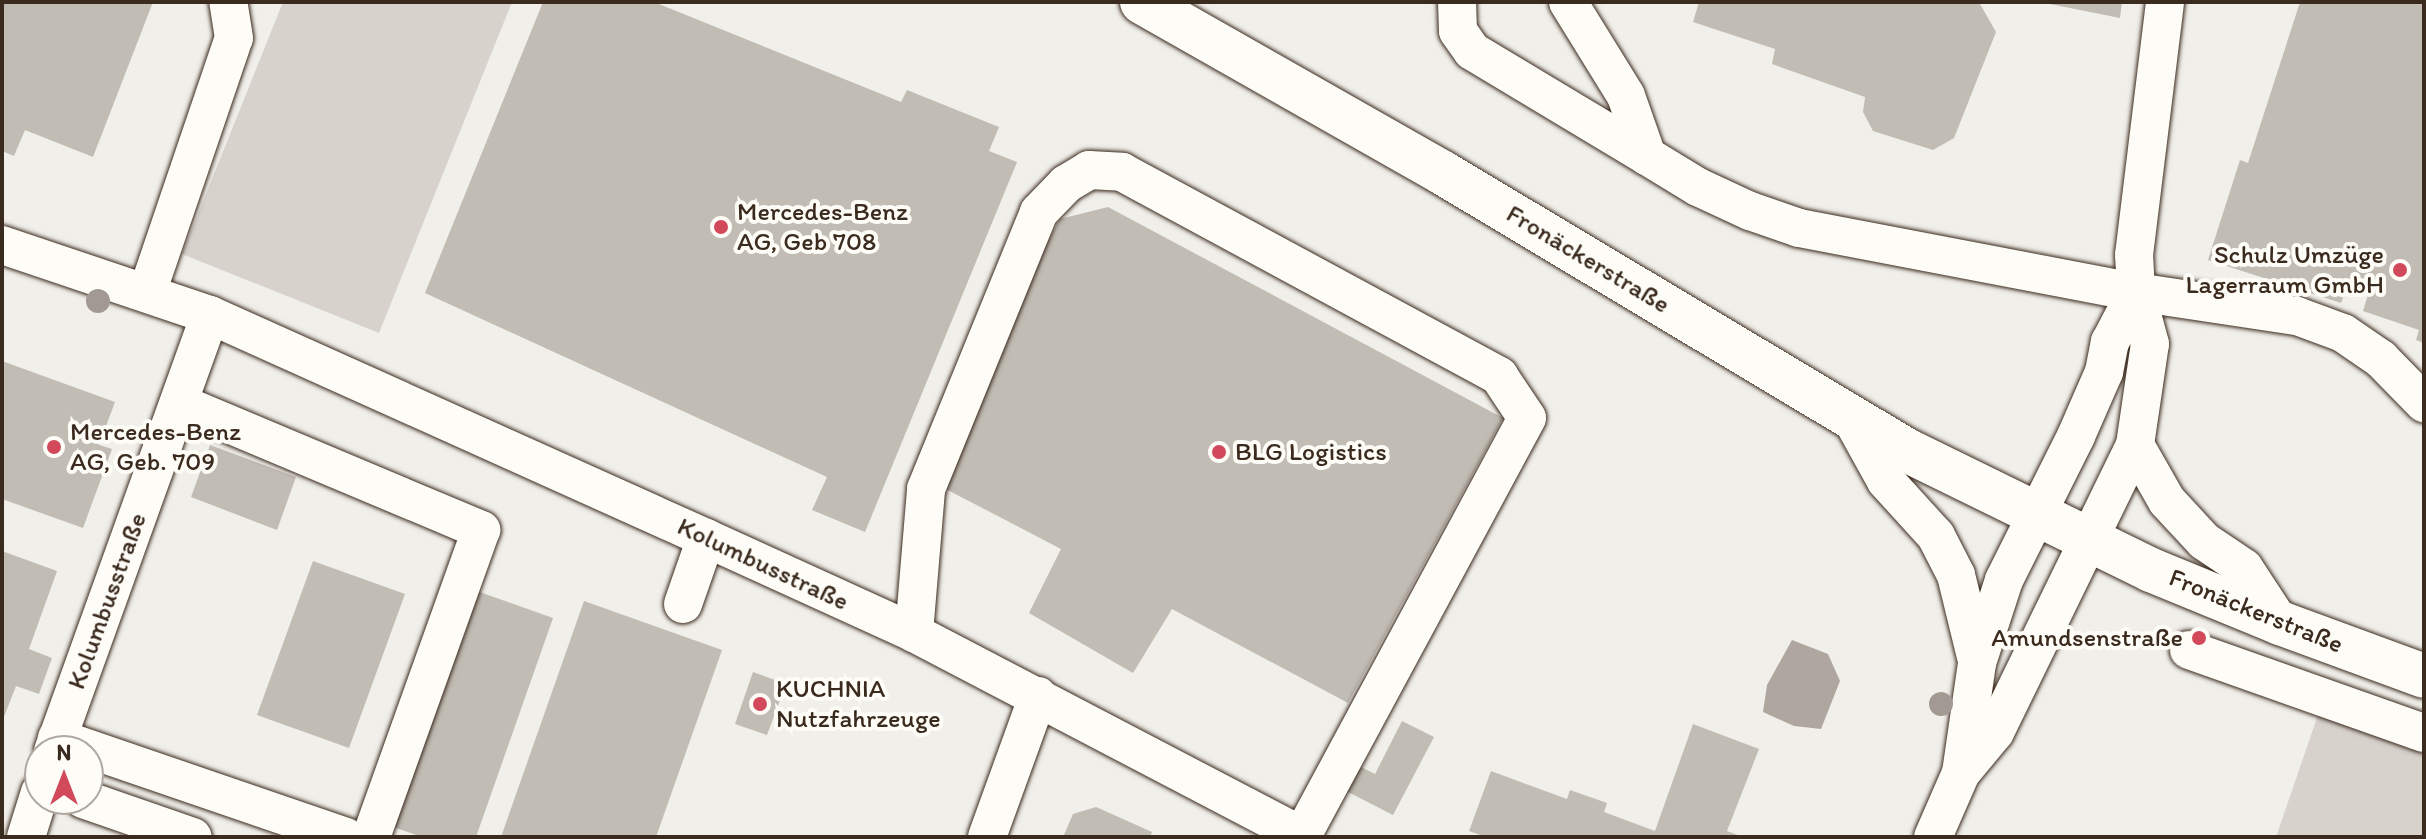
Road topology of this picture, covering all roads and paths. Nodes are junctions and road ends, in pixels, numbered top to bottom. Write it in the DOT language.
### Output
graph roads {
  1 [pos="228,2"];
  2 [pos="1142,2"];
  3 [pos="1568,2"];
  4 [pos="2165,2"];
  5 [pos="1454,4"];
  6 [pos="1647,156"];
  7 [pos="2,245"];
  8 [pos="2136,292"];
  9 [pos="147,293"];
  10 [pos="210,315"];
  11 [pos="179,403"];
  12 [pos="2424,403"];
  13 [pos="1850,416"];
  14 [pos="2135,445"];
  15 [pos="2035,516"];
  16 [pos="706,538"];
  17 [pos="2090,542"];
  18 [pos="683,604"];
  19 [pos="2280,623"];
  20 [pos="914,633"];
  21 [pos="2189,650"];
  22 [pos="1977,663"];
  23 [pos="2424,676"];
  24 [pos="1038,696"];
  25 [pos="2424,733"];
  26 [pos="58,735"];
  27 [pos="104,760"];
  28 [pos="1961,773"];
  29 [pos="104,806"];
  30 [pos="33,815"];
  31 [pos="1303,836"];
  32 [pos="26,837"];
  33 [pos="193,837"];
  34 [pos="346,837"];
  35 [pos="371,837"];
  36 [pos="987,837"];
  37 [pos="1933,837"];
  1 -- 9 [label="street"];
  2 -- 13 [label="main road, Fronäckerstraße"];
  3 -- 6 [label="street"];
  4 -- 8 [label="street"];
  5 -- 6 [label="street"];
  6 -- 8 [label="street"];
  7 -- 9 [label="street, Kolumbusstraße"];
  8 -- 12 [label="street"];
  8 -- 14 [label="street"];
  8 -- 15 [label="street"];
  9 -- 10 [label="street, Kolumbusstraße"];
  10 -- 11 [label="street, Kolumbusstraße"];
  10 -- 16 [label="street, Kolumbusstraße"];
  11 -- 26 [label="street, Kolumbusstraße"];
  11 -- 35 [label="street"];
  13 -- 15 [label="main road, Fronäckerstraße"];
  13 -- 22 [label="street"];
  14 -- 17 [label="street"];
  14 -- 19 [label="street"];
  15 -- 17 [label="main road, Fronäckerstraße"];
  15 -- 22 [label="street"];
  16 -- 18 [label="street"];
  16 -- 20 [label="street, Kolumbusstraße"];
  17 -- 19 [label="main road, Fronäckerstraße"];
  17 -- 28 [label="street"];
  19 -- 23 [label="main road, Fronäckerstraße"];
  20 -- 24 [label="street, Kolumbusstraße"];
  20 -- 31 [label="street"];
  21 -- 25 [label="street"];
  22 -- 28 [label="street"];
  24 -- 31 [label="street, Kolumbusstraße"];
  24 -- 36 [label="street"];
  27 -- 34 [label="street"];
  28 -- 37 [label="street"];
  29 -- 33 [label="street"];
  30 -- 32 [label="street"];
}
